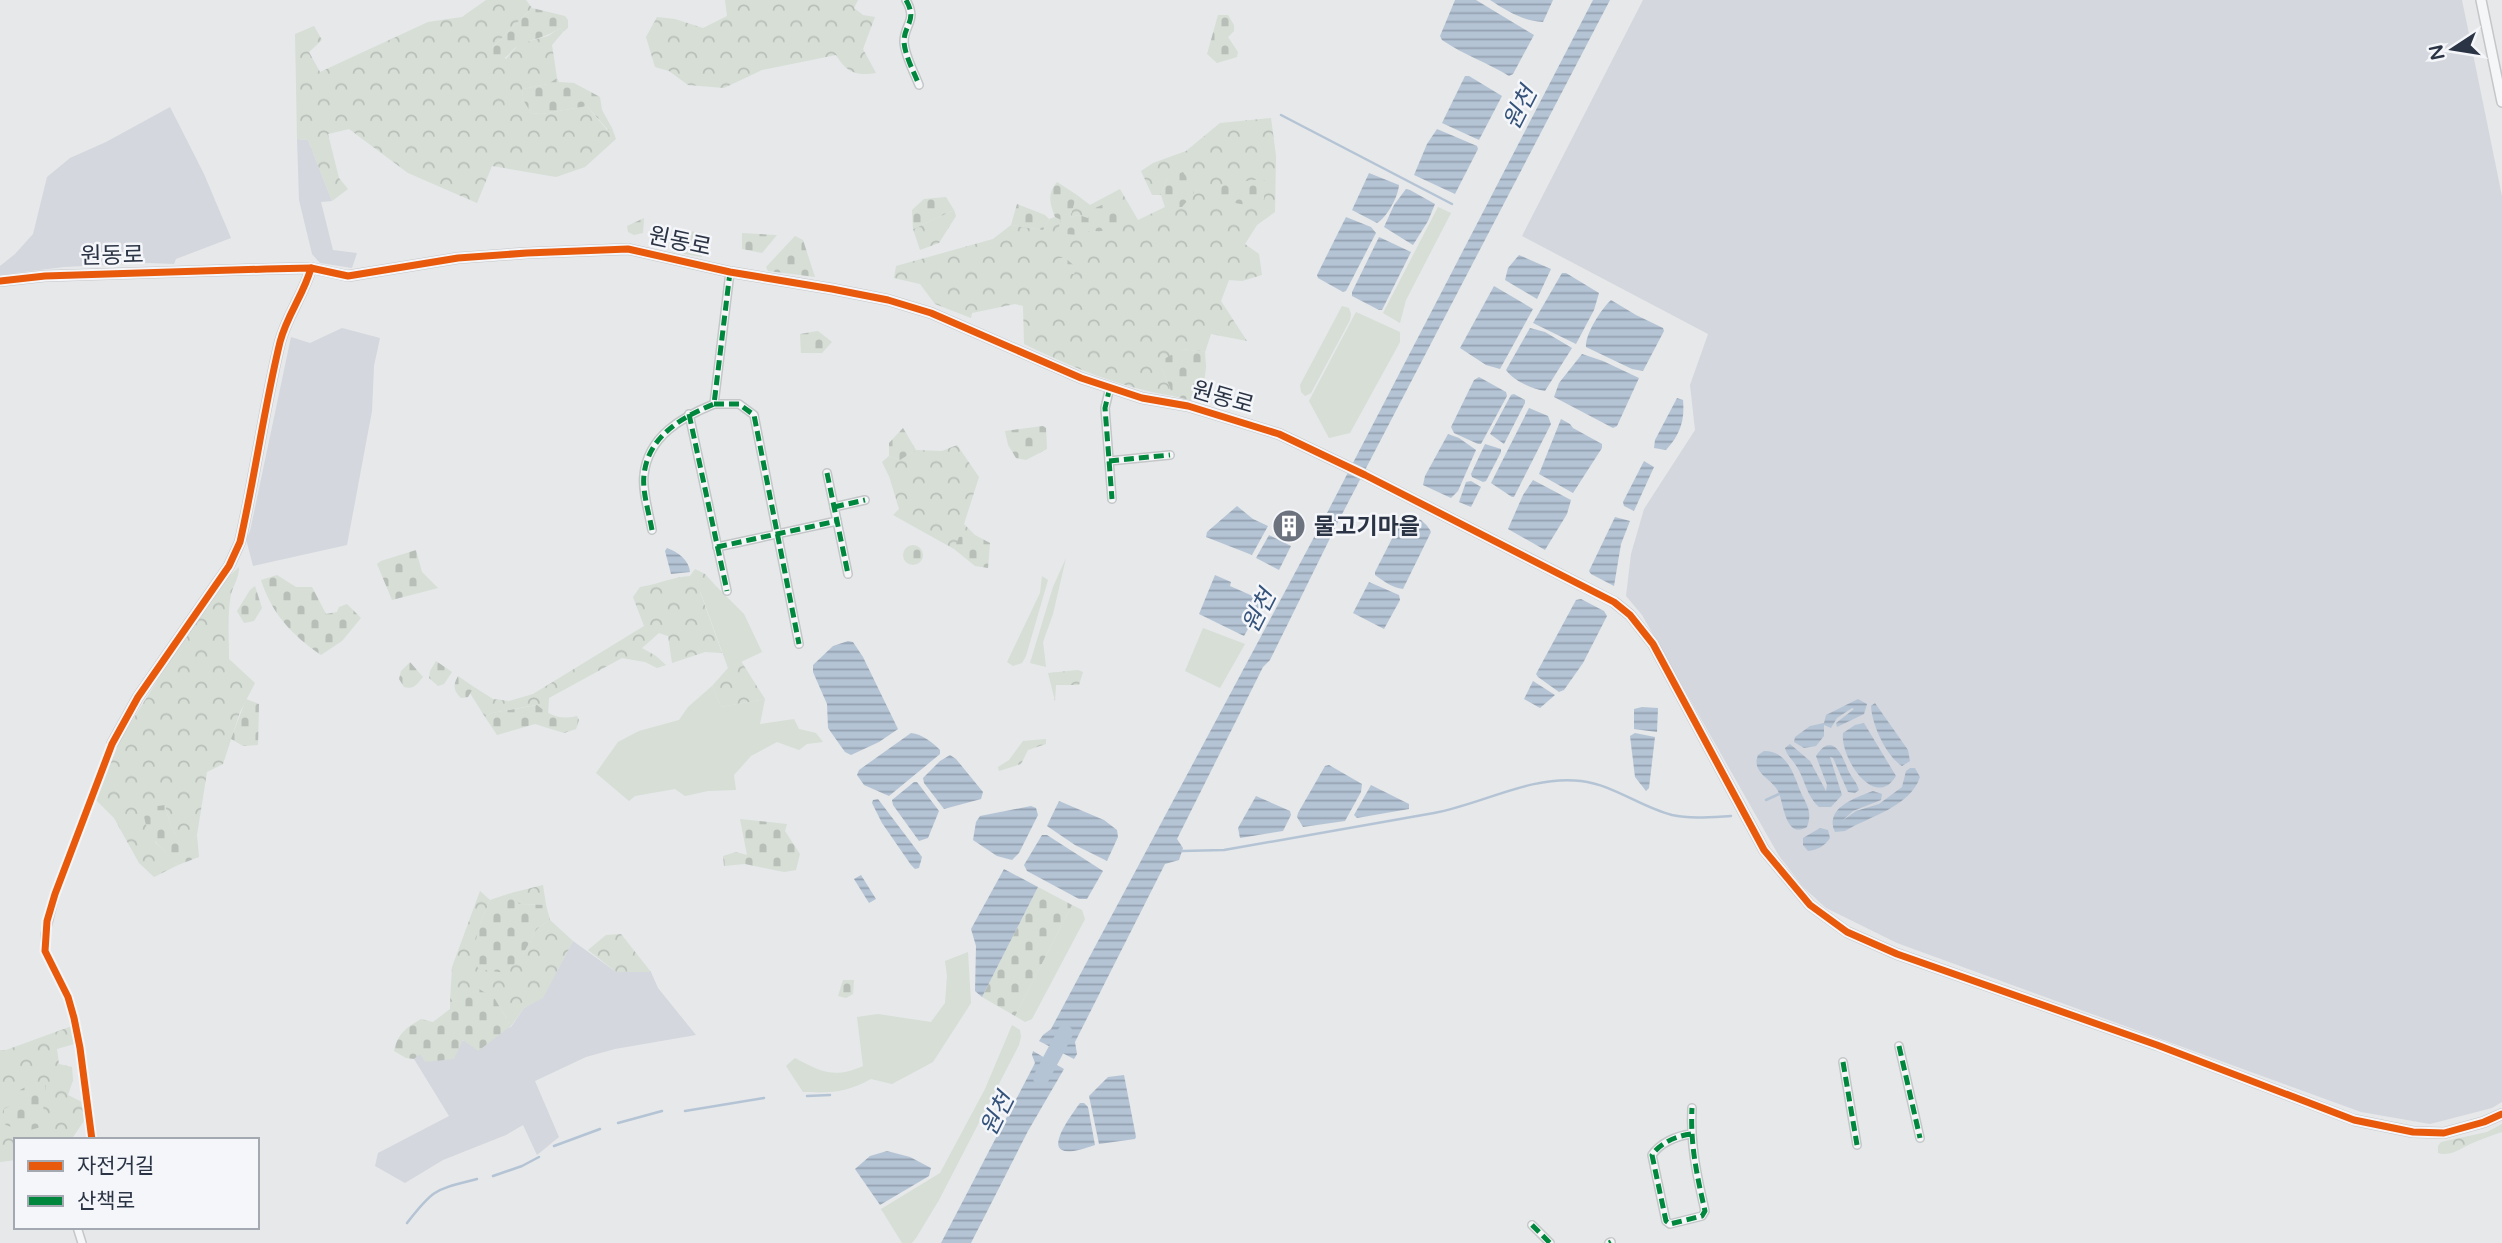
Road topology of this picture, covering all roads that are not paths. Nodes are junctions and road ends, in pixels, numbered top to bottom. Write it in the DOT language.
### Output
graph roads {
  1 [pos="906,0"];
  2 [pos="2481,0"];
  3 [pos="919,85"];
  4 [pos="2502,102"];
  5 [pos="311,268"];
  6 [pos="730,272"];
  7 [pos="0,281"];
  8 [pos="1110,387"];
  9 [pos="714,404"];
  10 [pos="690,414"];
  11 [pos="1170,455"];
  12 [pos="1109,461"];
  13 [pos="827,473"];
  14 [pos="1112,499"];
  15 [pos="865,500"];
  16 [pos="834,507"];
  17 [pos="837,520"];
  18 [pos="652,530"];
  19 [pos="778,535"];
  20 [pos="718,547"];
  21 [pos="848,574"];
  22 [pos="727,591"];
  23 [pos="799,644"];
  24 [pos="112,744"];
  25 [pos="1899,1046"];
  26 [pos="1843,1062"];
  27 [pos="1692,1108"];
  28 [pos="2502,1114"];
  29 [pos="1690,1134"];
  30 [pos="92,1138"];
  31 [pos="1920,1138"];
  32 [pos="1857,1145"];
  33 [pos="1532,1225"];
  34 [pos="1550,1243"];
  1 -- 3 [label="street"];
  2 -- 4 [label="street"];
  5 -- 6 [label="street, 원동로"];
  5 -- 7 [label="street, 원동로"];
  5 -- 24 [label="street"];
  6 -- 8 [label="street, 원동로"];
  6 -- 9 [label="street"];
  8 -- 12 [label="street"];
  8 -- 28 [label="street, 원동로"];
  9 -- 10 [label="street"];
  9 -- 19 [label="street"];
  10 -- 18 [label="street"];
  10 -- 20 [label="street"];
  11 -- 12 [label="street"];
  12 -- 14 [label="street"];
  13 -- 16 [label="street"];
  15 -- 16 [label="street"];
  16 -- 17 [label="street"];
  17 -- 19 [label="street"];
  17 -- 21 [label="street"];
  19 -- 20 [label="street"];
  19 -- 23 [label="street"];
  20 -- 22 [label="street"];
  24 -- 30 [label="street"];
  25 -- 31 [label="street"];
  26 -- 32 [label="street"];
  27 -- 29 [label="street"];
  29 -- 29 [label="street"];
  33 -- 34 [label="street"];
}
